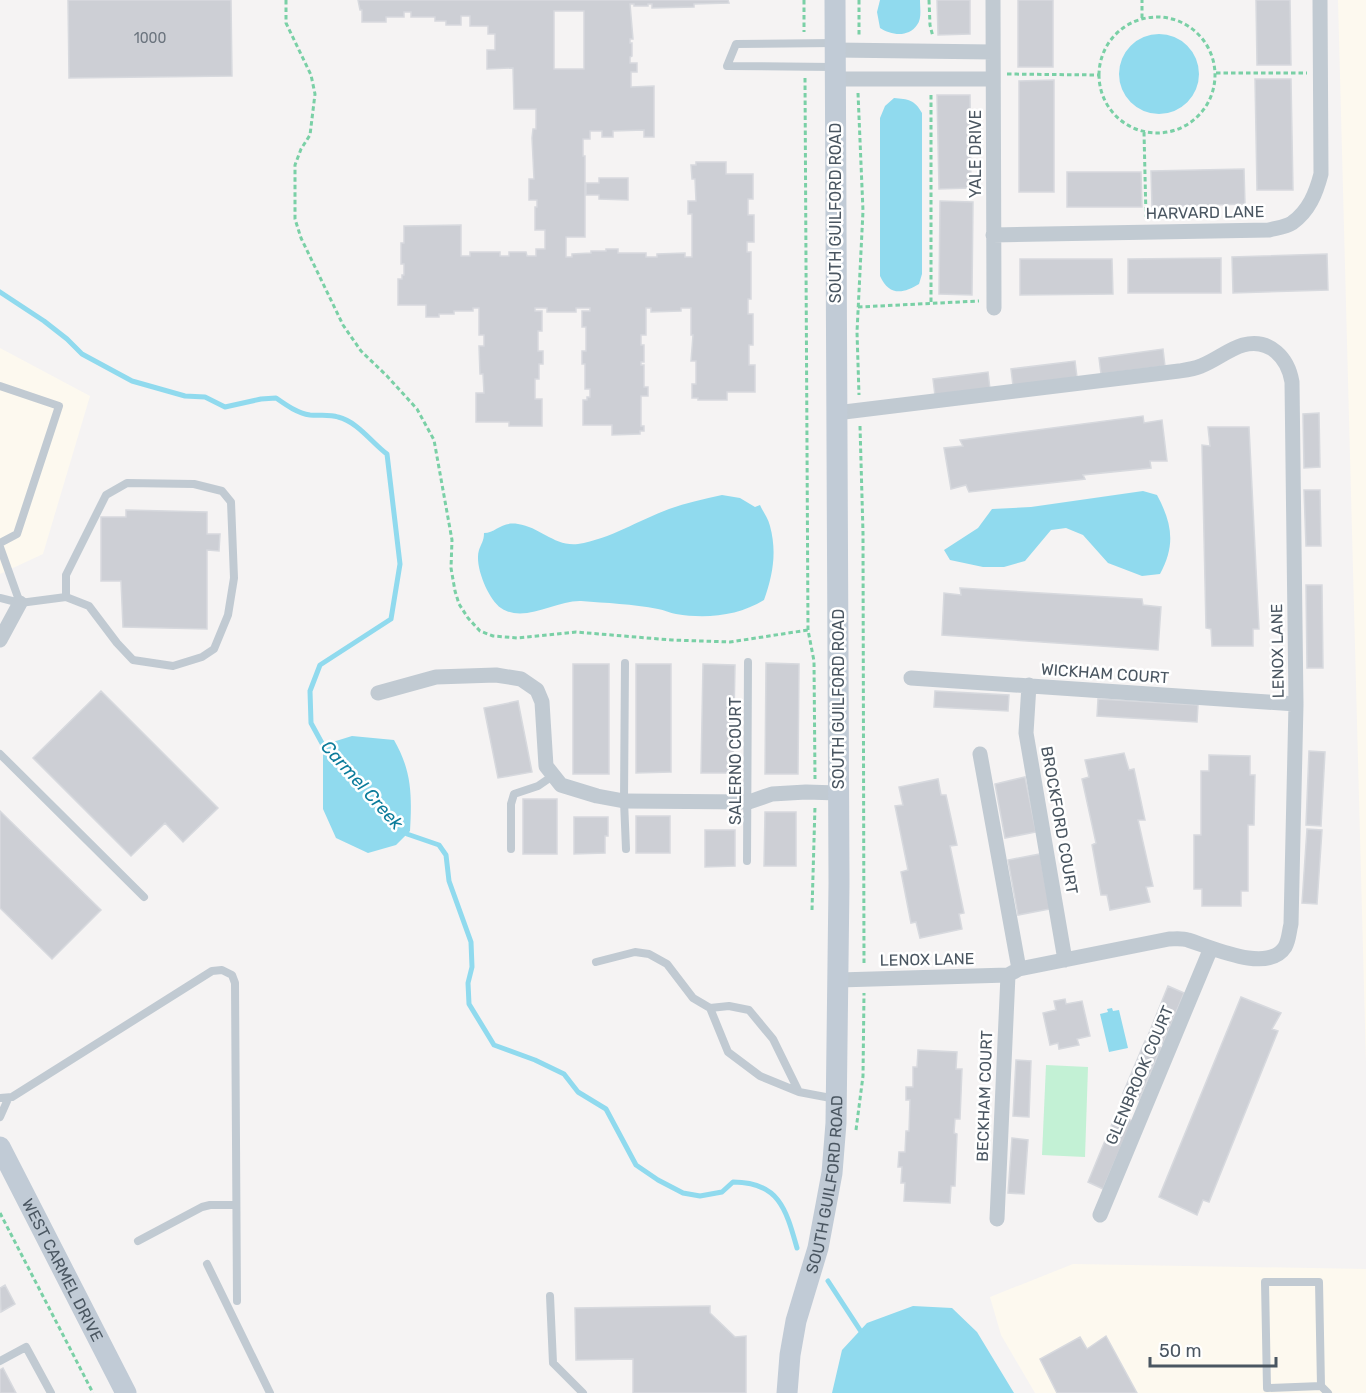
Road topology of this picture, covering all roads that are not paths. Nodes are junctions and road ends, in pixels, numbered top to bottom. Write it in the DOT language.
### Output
graph roads {
  1 [pos="835,0"];
  2 [pos="993,0"];
  3 [pos="1320,0"];
  4 [pos="993,52"];
  5 [pos="835,60"];
  6 [pos="999,77"];
  7 [pos="993,235"];
  8 [pos="989,305"];
  9 [pos="0,386"];
  10 [pos="836,413"];
  11 [pos="0,545"];
  12 [pos="66,597"];
  13 [pos="0,598"];
  14 [pos="20,603"];
  15 [pos="0,640"];
  16 [pos="748,662"];
  17 [pos="625,663"];
  18 [pos="911,678"];
  19 [pos="1029,685"];
  20 [pos="378,693"];
  21 [pos="1296,705"];
  22 [pos="0,754"];
  23 [pos="980,754"];
  24 [pos="554,776"];
  25 [pos="838,793"];
  26 [pos="624,801"];
  27 [pos="749,802"];
  28 [pos="511,849"];
  29 [pos="626,849"];
  30 [pos="747,861"];
  31 [pos="144,897"];
  32 [pos="1211,948"];
  33 [pos="1065,960"];
  34 [pos="596,963"];
  35 [pos="1013,972"];
  36 [pos="839,980"];
  37 [pos="710,1008"];
  38 [pos="799,1092"];
  39 [pos="4,1098"];
  40 [pos="837,1100"];
  41 [pos="0,1117"];
  42 [pos="0,1148"];
  43 [pos="236,1205"];
  44 [pos="1100,1215"];
  45 [pos="997,1219"];
  46 [pos="138,1240"];
  47 [pos="207,1264"];
  48 [pos="550,1296"];
  49 [pos="237,1301"];
  50 [pos="0,1361"];
  51 [pos="1321,1386"];
  52 [pos="51,1393"];
  53 [pos="126,1393"];
  54 [pos="270,1393"];
  55 [pos="583,1393"];
  56 [pos="787,1393"];
  57 [pos="1328,1393"];
  1 -- 5 [label="main road, SOUTH GUILFORD ROAD"];
  2 -- 4 [label="street, YALE DRIVE"];
  3 -- 7 [label="street, HARVARD LANE"];
  4 -- 5 [label="street"];
  4 -- 6 [label="street, YALE DRIVE"];
  5 -- 5 [label="lane"];
  5 -- 6 [label="street"];
  5 -- 10 [label="main road, SOUTH GUILFORD ROAD"];
  6 -- 7 [label="street, YALE DRIVE"];
  7 -- 8 [label="street, YALE DRIVE"];
  9 -- 11 [label="lane"];
  10 -- 21 [label="street, LENOX LANE"];
  10 -- 25 [label="main road, SOUTH GUILFORD ROAD"];
  11 -- 14 [label="lane"];
  12 -- 12 [label="lane"];
  12 -- 14 [label="lane"];
  13 -- 14 [label="lane"];
  14 -- 15 [label="street"];
  16 -- 27 [label="lane, SALERNO COURT"];
  17 -- 26 [label="lane"];
  18 -- 19 [label="street, WICKHAM COURT"];
  19 -- 21 [label="street, WICKHAM COURT"];
  19 -- 33 [label="street, BROCKFORD COURT"];
  20 -- 24 [label="street"];
  21 -- 32 [label="street, LENOX LANE"];
  22 -- 31 [label="lane"];
  23 -- 35 [label="street"];
  24 -- 26 [label="street"];
  24 -- 28 [label="lane"];
  25 -- 27 [label="street"];
  25 -- 36 [label="main road, SOUTH GUILFORD ROAD"];
  26 -- 27 [label="street"];
  26 -- 29 [label="lane"];
  27 -- 30 [label="lane, SALERNO COURT"];
  32 -- 33 [label="street, LENOX LANE"];
  32 -- 44 [label="street, GLENBROOK COURT"];
  33 -- 35 [label="street, LENOX LANE"];
  34 -- 37 [label="lane"];
  35 -- 36 [label="street, LENOX LANE"];
  35 -- 45 [label="street, BECKHAM COURT"];
  36 -- 40 [label="main road, SOUTH GUILFORD ROAD"];
  37 -- 38 [label="lane"];
  37 -- 38 [label="lane"];
  38 -- 40 [label="lane"];
  39 -- 41 [label="lane"];
  39 -- 43 [label="lane"];
  40 -- 56 [label="main road, SOUTH GUILFORD ROAD"];
  42 -- 53 [label="main road, WEST CARMEL DRIVE"];
  43 -- 46 [label="lane"];
  43 -- 49 [label="lane"];
  47 -- 54 [label="lane"];
  48 -- 55 [label="lane"];
  50 -- 52 [label="lane"];
  51 -- 51 [label="lane"];
  51 -- 57 [label="lane"];
}
